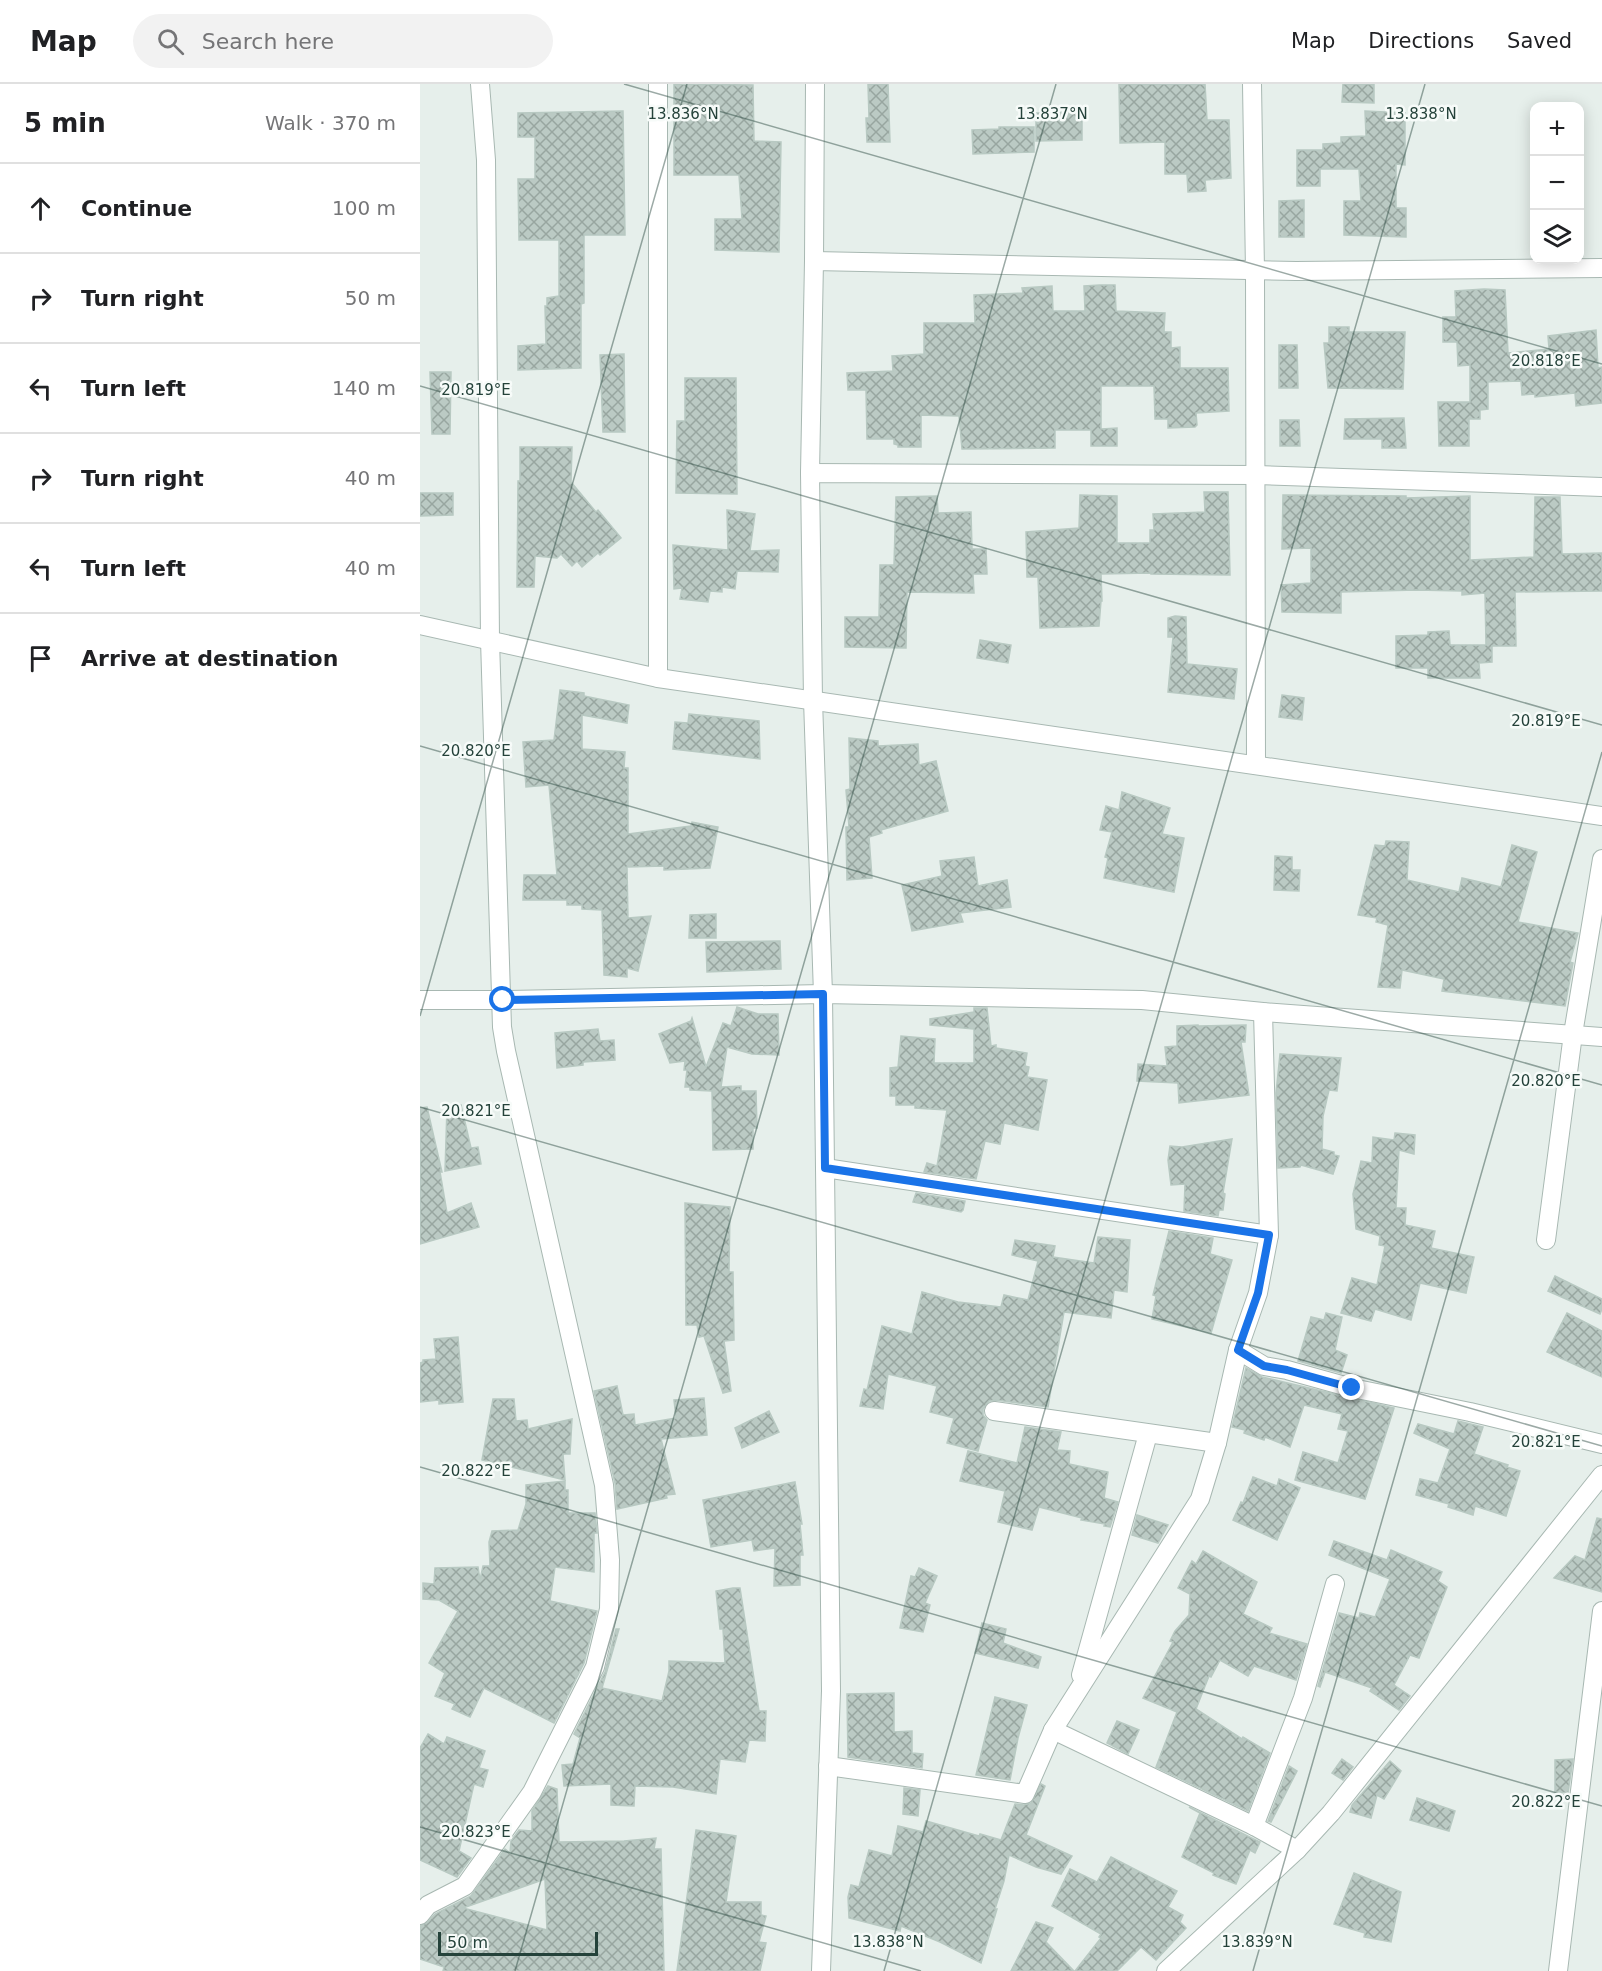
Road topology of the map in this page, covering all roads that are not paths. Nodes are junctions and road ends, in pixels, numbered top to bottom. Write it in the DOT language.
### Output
graph roads {
  1 [pos="480,84"];
  2 [pos="658,84"];
  3 [pos="815,84"];
  4 [pos="1252,84"];
  5 [pos="814,261"];
  6 [pos="1602,268"];
  7 [pos="1255,271"];
  8 [pos="810,473"];
  9 [pos="1256,475"];
  10 [pos="1602,487"];
  11 [pos="420,625"];
  12 [pos="490,640"];
  13 [pos="658,678"];
  14 [pos="813,700"];
  15 [pos="1256,765"];
  16 [pos="1602,816"];
  17 [pos="1602,860"];
  18 [pos="823,994"];
  19 [pos="420,1000"];
  20 [pos="503,1000"];
  21 [pos="1263,1012"];
  22 [pos="1573,1034"];
  23 [pos="1602,1037"];
  24 [pos="825,1168"];
  25 [pos="1269,1235"];
  26 [pos="1545,1240"];
  27 [pos="1238,1350"];
  28 [pos="994,1411"];
  29 [pos="1148,1434"];
  30 [pos="1217,1443"];
  31 [pos="1602,1444"];
  32 [pos="1602,1475"];
  33 [pos="1335,1584"];
  34 [pos="1602,1611"];
  35 [pos="1076,1693"];
  36 [pos="1053,1730"];
  37 [pos="828,1766"];
  38 [pos="1254,1826"];
  39 [pos="1297,1850"];
  40 [pos="420,1915"];
  41 [pos="821,1971"];
  42 [pos="1166,1971"];
  43 [pos="1558,1971"];
  1 -- 12 [label="street"];
  2 -- 13 [label="street"];
  3 -- 5 [label="street"];
  4 -- 7 [label="street"];
  5 -- 7 [label="street"];
  5 -- 8 [label="street"];
  6 -- 7 [label="street"];
  7 -- 9 [label="street"];
  8 -- 9 [label="street"];
  8 -- 14 [label="street"];
  9 -- 10 [label="street"];
  9 -- 15 [label="street"];
  11 -- 12 [label="street"];
  12 -- 13 [label="street"];
  12 -- 20 [label="street"];
  13 -- 14 [label="street"];
  14 -- 15 [label="street"];
  14 -- 18 [label="street"];
  15 -- 16 [label="street"];
  17 -- 22 [label="street"];
  18 -- 20 [label="street"];
  18 -- 21 [label="street"];
  18 -- 24 [label="street"];
  19 -- 20 [label="street"];
  20 -- 40 [label="street"];
  21 -- 22 [label="street"];
  21 -- 25 [label="street"];
  22 -- 23 [label="street"];
  22 -- 26 [label="street"];
  24 -- 25 [label="street"];
  24 -- 37 [label="street"];
  25 -- 27 [label="street"];
  27 -- 30 [label="street"];
  27 -- 31 [label="street"];
  28 -- 29 [label="street"];
  29 -- 30 [label="street"];
  29 -- 35 [label="street"];
  30 -- 35 [label="street"];
  32 -- 39 [label="street"];
  33 -- 38 [label="street"];
  34 -- 43 [label="street"];
  35 -- 36 [label="street"];
  36 -- 37 [label="street"];
  36 -- 38 [label="street"];
  37 -- 41 [label="street"];
  38 -- 39 [label="street"];
  39 -- 42 [label="street"];
}
